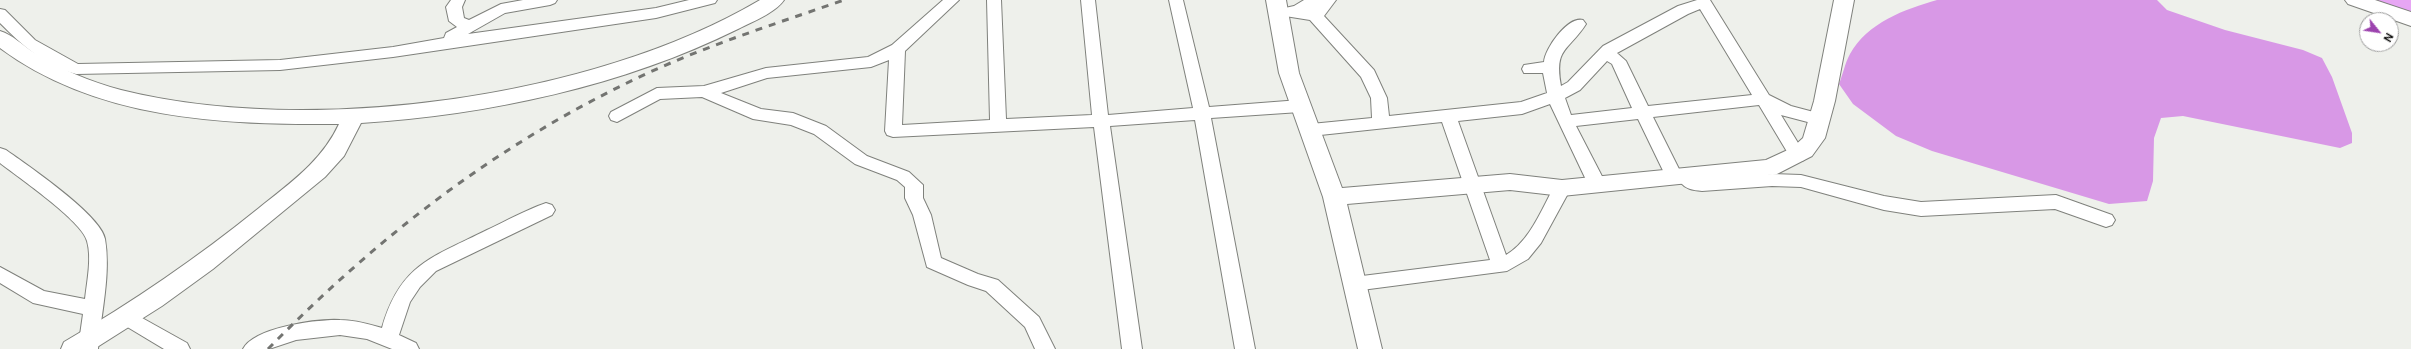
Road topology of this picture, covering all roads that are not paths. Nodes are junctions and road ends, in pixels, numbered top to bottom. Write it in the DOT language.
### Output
graph roads {
  1 [pos="458,0"];
  2 [pos="550,0"];
  3 [pos="710,0"];
  4 [pos="774,0"];
  5 [pos="952,0"];
  6 [pos="994,0"];
  7 [pos="1088,0"];
  8 [pos="1176,0"];
  9 [pos="1329,0"];
  10 [pos="1844,0"];
  11 [pos="2356,0"];
  12 [pos="1314,4"];
  13 [pos="1284,8"];
  14 [pos="0,14"];
  15 [pos="2411,19"];
  16 [pos="1578,24"];
  17 [pos="470,27"];
  18 [pos="0,38"];
  19 [pos="434,45"];
  20 [pos="897,48"];
  21 [pos="1606,53"];
  22 [pos="1549,67"];
  23 [pos="1530,69"];
  24 [pos="704,92"];
  25 [pos="1555,96"];
  26 [pos="1763,99"];
  27 [pos="1300,106"];
  28 [pos="1202,113"];
  29 [pos="1643,113"];
  30 [pos="617,116"];
  31 [pos="1448,116"];
  32 [pos="353,117"];
  33 [pos="1819,119"];
  34 [pos="1101,121"];
  35 [pos="1566,121"];
  36 [pos="1381,123"];
  37 [pos="998,125"];
  38 [pos="1311,130"];
  39 [pos="0,154"];
  40 [pos="1798,156"];
  41 [pos="1680,176"];
  42 [pos="1597,184"];
  43 [pos="1472,185"];
  44 [pos="1562,188"];
  45 [pos="1334,197"];
  46 [pos="546,210"];
  47 [pos="2106,220"];
  48 [pos="1501,266"];
  49 [pos="0,274"];
  50 [pos="1354,284"];
  51 [pos="92,308"];
  52 [pos="126,317"];
  53 [pos="389,338"];
  54 [pos="84,346"];
  55 [pos="180,349"];
  56 [pos="253,349"];
  57 [pos="409,349"];
  58 [pos="1045,349"];
  59 [pos="1132,349"];
  60 [pos="1245,349"];
  61 [pos="1370,349"];
  1 -- 17 [label="street"];
  2 -- 17 [label="street"];
  3 -- 19 [label="street"];
  4 -- 32 [label="street"];
  5 -- 20 [label="street"];
  6 -- 37 [label="street"];
  7 -- 34 [label="street"];
  8 -- 28 [label="street"];
  9 -- 12 [label="street"];
  10 -- 33 [label="street"];
  11 -- 15 [label="street"];
  12 -- 13 [label="street"];
  12 -- 36 [label="street"];
  13 -- 27 [label="street"];
  14 -- 19 [label="street"];
  16 -- 22 [label="street"];
  17 -- 19 [label="street"];
  18 -- 32 [label="street"];
  20 -- 24 [label="street"];
  20 -- 37 [label="street"];
  21 -- 25 [label="street"];
  21 -- 26 [label="street"];
  21 -- 29 [label="street"];
  22 -- 23 [label="street"];
  22 -- 25 [label="street"];
  24 -- 30 [label="street"];
  24 -- 58 [label="street"];
  25 -- 31 [label="street"];
  25 -- 35 [label="street"];
  26 -- 29 [label="street"];
  26 -- 33 [label="street"];
  26 -- 40 [label="street"];
  27 -- 28 [label="street"];
  27 -- 38 [label="street"];
  28 -- 34 [label="street"];
  28 -- 60 [label="street"];
  29 -- 35 [label="street"];
  29 -- 41 [label="street"];
  31 -- 36 [label="street"];
  31 -- 43 [label="street"];
  32 -- 52 [label="street"];
  33 -- 40 [label="street"];
  34 -- 37 [label="street"];
  34 -- 59 [label="street"];
  35 -- 42 [label="street"];
  36 -- 38 [label="street"];
  38 -- 45 [label="street"];
  39 -- 51 [label="street"];
  40 -- 41 [label="street"];
  41 -- 42 [label="street"];
  41 -- 47 [label="street"];
  42 -- 44 [label="street"];
  43 -- 44 [label="street"];
  43 -- 45 [label="street"];
  43 -- 48 [label="street"];
  44 -- 48 [label="street"];
  45 -- 50 [label="street"];
  46 -- 53 [label="street"];
  48 -- 50 [label="street"];
  49 -- 51 [label="street"];
  50 -- 61 [label="street"];
  51 -- 54 [label="street"];
  52 -- 54 [label="street"];
  52 -- 55 [label="street"];
  53 -- 56 [label="street"];
  53 -- 57 [label="street"];
}
